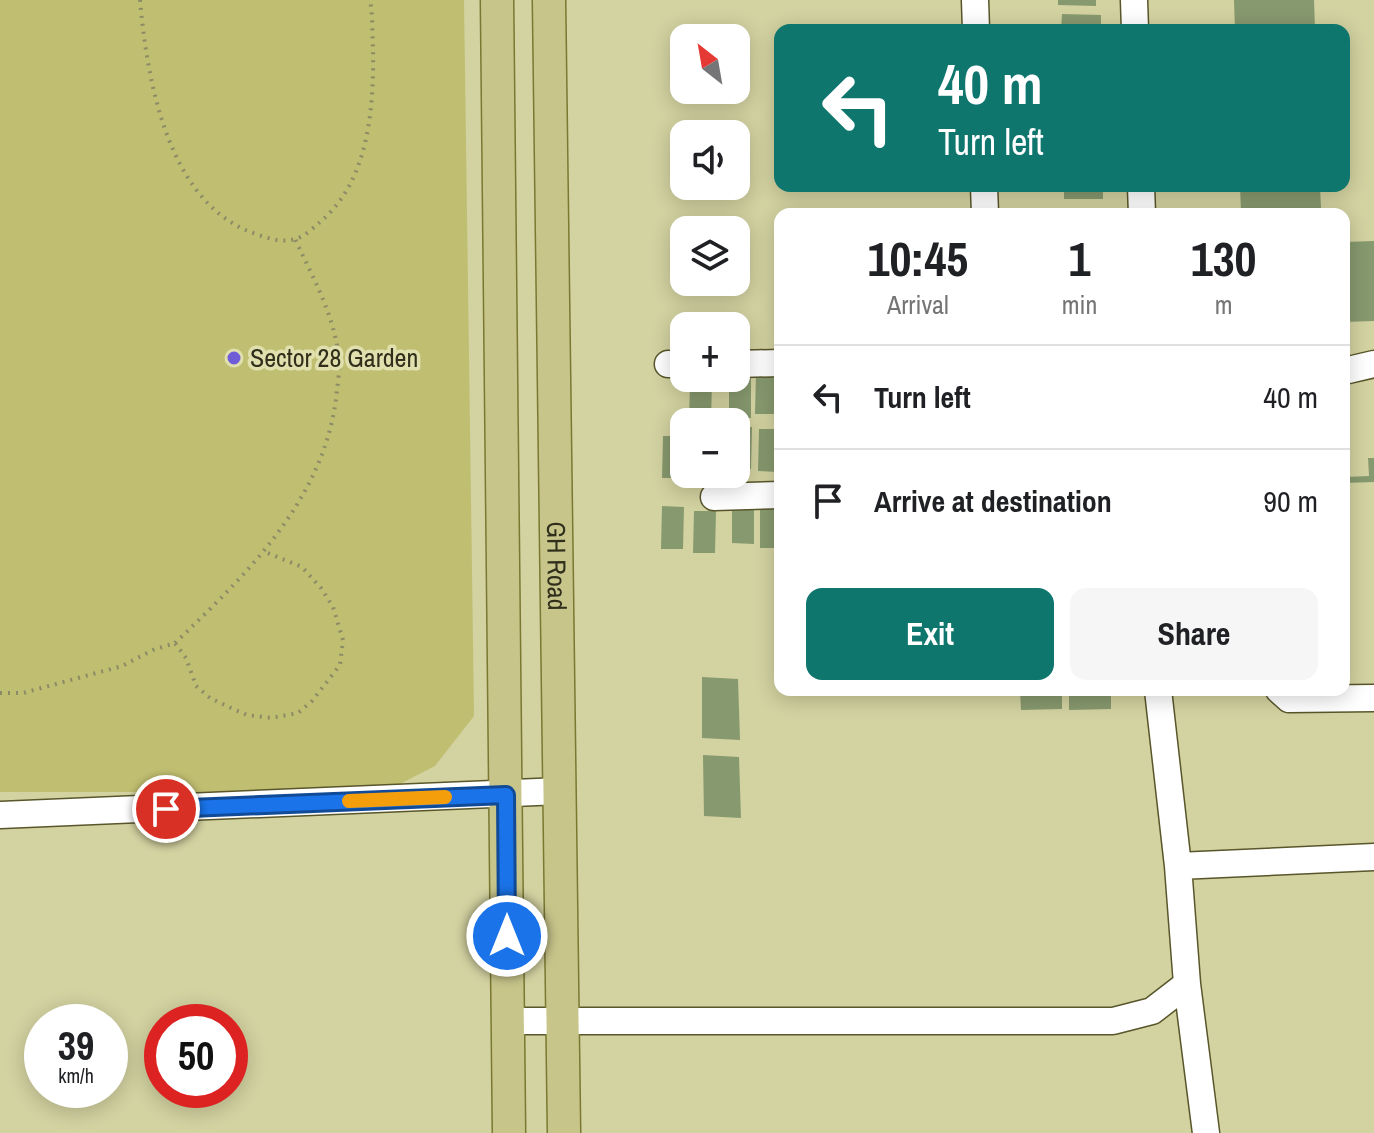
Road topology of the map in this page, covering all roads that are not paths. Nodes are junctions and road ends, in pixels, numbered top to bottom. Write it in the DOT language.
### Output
graph roads {
  1 [pos="497,0"];
  2 [pos="549,0"];
  3 [pos="975,0"];
  4 [pos="1134,0"];
  5 [pos="976,24"];
  6 [pos="1135,24"];
  7 [pos="774,363"];
  8 [pos="750,364"];
  9 [pos="1374,364"];
  10 [pos="1350,370"];
  11 [pos="774,495"];
  12 [pos="714,497"];
  13 [pos="1159,696"];
  14 [pos="1286,696"];
  15 [pos="1374,698"];
  16 [pos="560,791"];
  17 [pos="506,795"];
  18 [pos="0,815"];
  19 [pos="1374,857"];
  20 [pos="1178,866"];
  21 [pos="1187,984"];
  22 [pos="508,1021"];
  23 [pos="563,1021"];
  24 [pos="509,1133"];
  25 [pos="564,1133"];
  26 [pos="1206,1133"];
  1 -- 17 [label="main road, GH Road"];
  2 -- 16 [label="main road, GH Road"];
  3 -- 5 [label="street"];
  4 -- 6 [label="street"];
  7 -- 8 [label="street"];
  9 -- 10 [label="street"];
  11 -- 12 [label="street"];
  13 -- 20 [label="street"];
  14 -- 15 [label="street"];
  16 -- 17 [label="street"];
  16 -- 23 [label="main road, GH Road"];
  17 -- 18 [label="street"];
  17 -- 22 [label="main road, GH Road"];
  19 -- 20 [label="street"];
  20 -- 21 [label="street"];
  21 -- 23 [label="street"];
  21 -- 26 [label="street"];
  22 -- 23 [label="street"];
  22 -- 24 [label="main road, GH Road"];
  23 -- 25 [label="main road, GH Road"];
}
